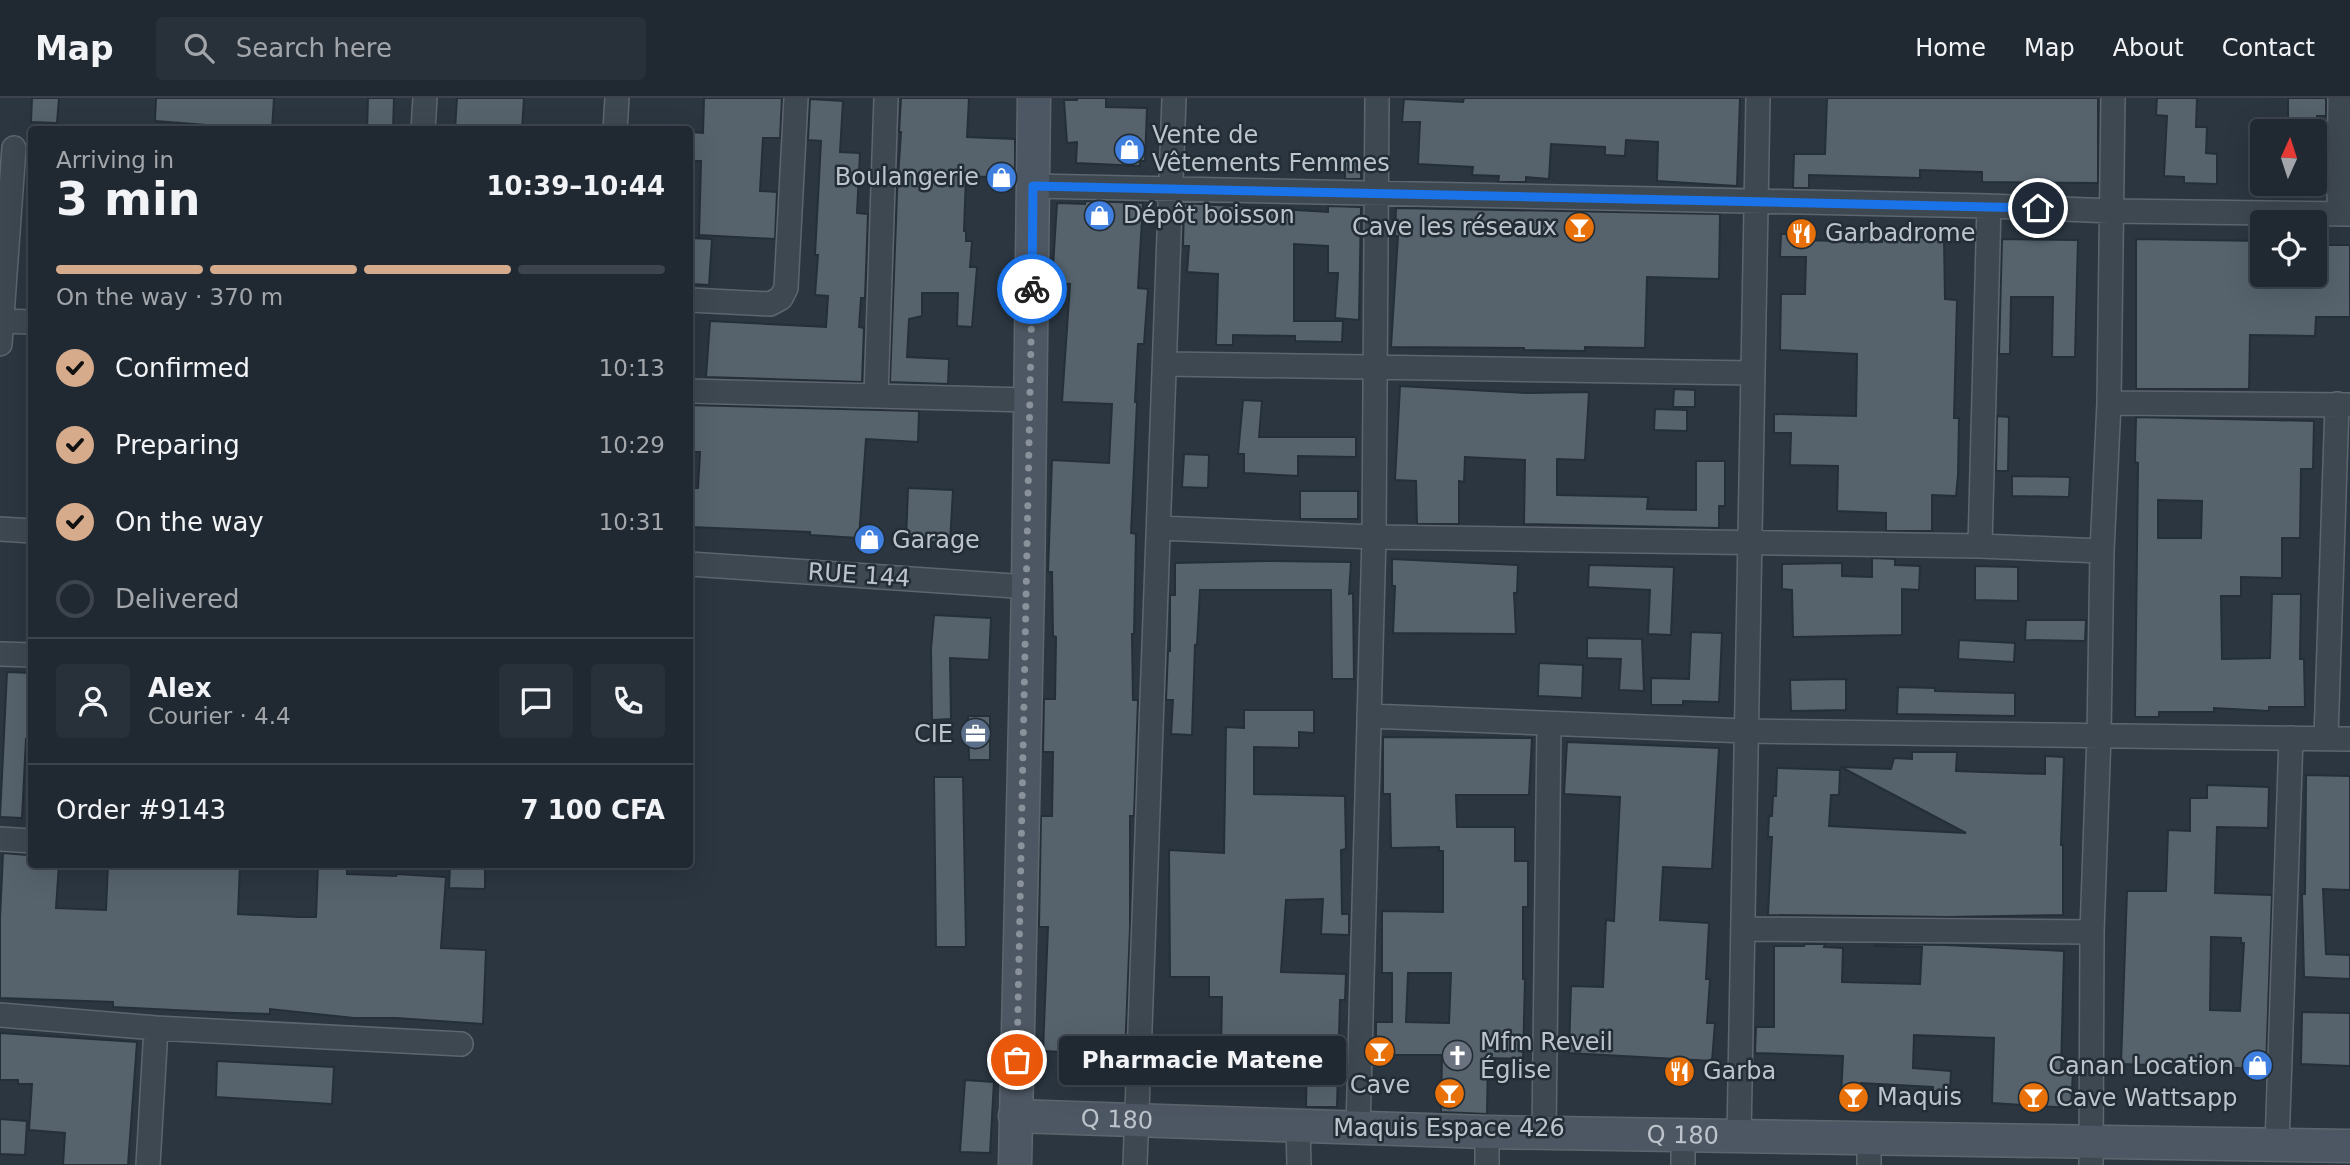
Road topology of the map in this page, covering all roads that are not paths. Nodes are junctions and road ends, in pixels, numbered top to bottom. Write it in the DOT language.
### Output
graph roads {
  1 [pos="425,98"];
  2 [pos="617,98"];
  3 [pos="796,98"];
  4 [pos="886,98"];
  5 [pos="1034,98"];
  6 [pos="1174,98"];
  7 [pos="1377,98"];
  8 [pos="1758,98"];
  9 [pos="2113,98"];
  10 [pos="2340,98"];
  11 [pos="423,126"];
  12 [pos="615,126"];
  13 [pos="15,147"];
  14 [pos="1033,186"];
  15 [pos="1171,189"];
  16 [pos="1377,194"];
  17 [pos="1756,202"];
  18 [pos="1989,206"];
  19 [pos="2112,211"];
  20 [pos="2344,214"];
  21 [pos="693,300"];
  22 [pos="28,323"];
  23 [pos="1,332"];
  24 [pos="1166,364"];
  25 [pos="1377,366"];
  26 [pos="1753,373"];
  27 [pos="693,391"];
  28 [pos="876,397"];
  29 [pos="1030,400"];
  30 [pos="2109,403"];
  31 [pos="2343,404"];
  32 [pos="1159,528"];
  33 [pos="0,529"];
  34 [pos="28,531"];
  35 [pos="1374,537"];
  36 [pos="1750,543"];
  37 [pos="1980,546"];
  38 [pos="2102,551"];
  39 [pos="693,564"];
  40 [pos="1028,587"];
  41 [pos="0,653"];
  42 [pos="28,655"];
  43 [pos="1369,716"];
  44 [pos="1549,724"];
  45 [pos="1746,731"];
  46 [pos="2099,735"];
  47 [pos="2291,738"];
  48 [pos="2326,738"];
  49 [pos="2350,739"];
  50 [pos="0,839"];
  51 [pos="28,841"];
  52 [pos="1742,929"];
  53 [pos="2092,932"];
  54 [pos="0,1015"];
  55 [pos="156,1028"];
  56 [pos="461,1045"];
  57 [pos="1015,1116"];
  58 [pos="1137,1121"];
  59 [pos="1298,1126"];
  60 [pos="1358,1128"];
  61 [pos="1487,1132"];
  62 [pos="1544,1132"];
  63 [pos="1739,1137"];
  64 [pos="2277,1145"];
  65 [pos="2350,1146"];
  66 [pos="1683,1151"];
  67 [pos="1869,1152"];
  68 [pos="2091,1154"];
  69 [pos="148,1165"];
  70 [pos="1015,1165"];
  71 [pos="1135,1165"];
  72 [pos="1299,1165"];
  73 [pos="1487,1165"];
  1 -- 11 [label="street"];
  2 -- 12 [label="street"];
  3 -- 21 [label="street"];
  4 -- 28 [label="street"];
  5 -- 14 [label="street"];
  6 -- 15 [label="street"];
  7 -- 16 [label="street"];
  8 -- 17 [label="street"];
  9 -- 19 [label="street"];
  10 -- 20 [label="street"];
  13 -- 23 [label="street"];
  14 -- 15 [label="street"];
  14 -- 29 [label="street"];
  15 -- 16 [label="street"];
  15 -- 24 [label="street"];
  16 -- 17 [label="street"];
  16 -- 25 [label="street"];
  17 -- 18 [label="street"];
  17 -- 26 [label="street"];
  18 -- 19 [label="street"];
  18 -- 37 [label="street"];
  19 -- 20 [label="street"];
  19 -- 30 [label="street"];
  22 -- 23 [label="street"];
  24 -- 25 [label="street"];
  24 -- 32 [label="street"];
  25 -- 26 [label="street"];
  25 -- 35 [label="street"];
  26 -- 36 [label="street"];
  27 -- 28 [label="street"];
  28 -- 29 [label="street"];
  29 -- 40 [label="street"];
  30 -- 31 [label="street"];
  30 -- 38 [label="street"];
  31 -- 48 [label="street"];
  32 -- 35 [label="street"];
  32 -- 58 [label="street"];
  33 -- 34 [label="street"];
  35 -- 36 [label="street"];
  35 -- 43 [label="street"];
  36 -- 37 [label="street"];
  36 -- 45 [label="street"];
  37 -- 38 [label="street"];
  38 -- 46 [label="street"];
  39 -- 40 [label="street, RUE 144"];
  40 -- 57 [label="street"];
  41 -- 42 [label="street"];
  43 -- 44 [label="street"];
  43 -- 60 [label="street"];
  44 -- 45 [label="street"];
  44 -- 62 [label="street"];
  45 -- 46 [label="street"];
  45 -- 52 [label="street"];
  46 -- 47 [label="street"];
  46 -- 53 [label="street"];
  47 -- 48 [label="street"];
  47 -- 64 [label="street"];
  48 -- 49 [label="street"];
  50 -- 51 [label="street"];
  52 -- 53 [label="street"];
  52 -- 63 [label="street"];
  53 -- 68 [label="street"];
  54 -- 55 [label="street"];
  55 -- 56 [label="street"];
  55 -- 69 [label="street"];
  57 -- 58 [label="street, Q 180"];
  57 -- 70 [label="street"];
  58 -- 59 [label="street, Q 180"];
  58 -- 71 [label="street"];
  59 -- 60 [label="street, Q 180"];
  59 -- 72 [label="street"];
  60 -- 61 [label="street, Q 180"];
  61 -- 62 [label="street, Q 180"];
  61 -- 73 [label="street"];
  62 -- 66 [label="street, Q 180"];
  63 -- 66 [label="street, Q 180"];
  63 -- 67 [label="street, Q 180"];
  64 -- 65 [label="street, Q 180"];
  64 -- 68 [label="street, Q 180"];
  67 -- 68 [label="street, Q 180"];
}
